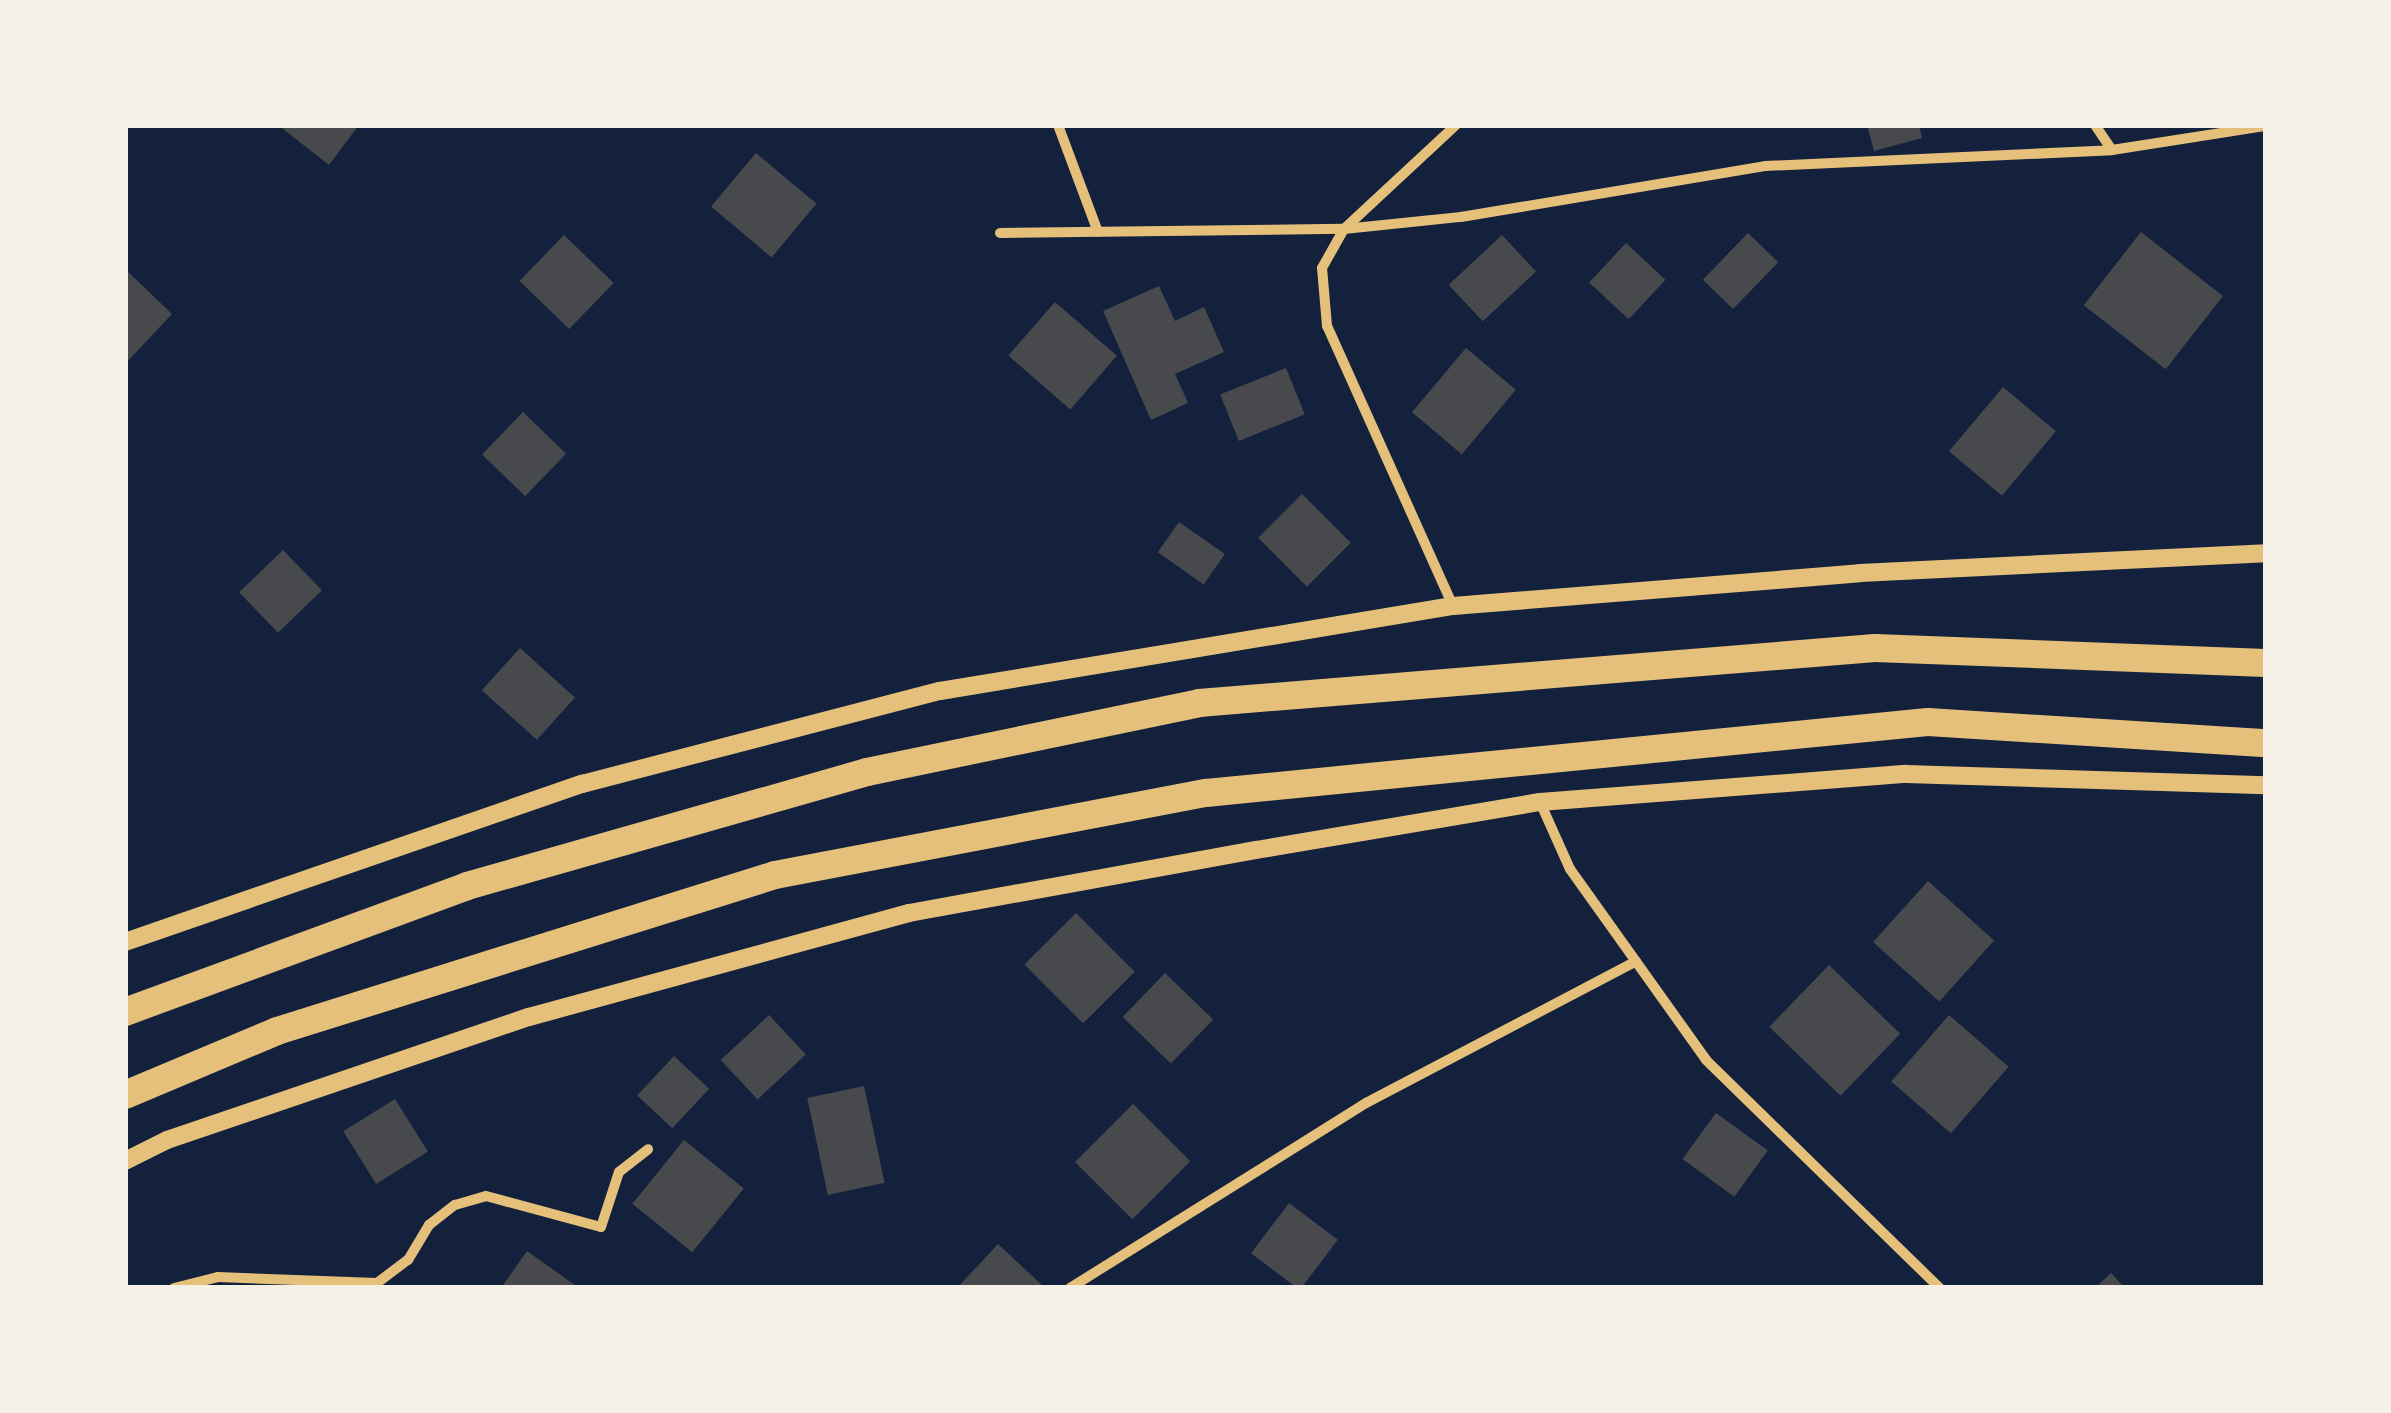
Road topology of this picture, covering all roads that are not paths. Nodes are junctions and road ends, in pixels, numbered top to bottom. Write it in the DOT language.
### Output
graph roads {
  1 [pos="1058,125"];
  2 [pos="1456,125"];
  3 [pos="2095,125"];
  4 [pos="2266,126"];
  5 [pos="2112,150"];
  6 [pos="1344,229"];
  7 [pos="1098,232"];
  8 [pos="1000,233"];
  9 [pos="2266,553"];
  10 [pos="1452,606"];
  11 [pos="2266,663"];
  12 [pos="2266,743"];
  13 [pos="2266,784"];
  14 [pos="1540,802"];
  15 [pos="125,942"];
  16 [pos="1636,962"];
  17 [pos="125,1012"];
  18 [pos="125,1095"];
  19 [pos="648,1149"];
  20 [pos="125,1161"];
  21 [pos="174,1288"];
  22 [pos="1070,1288"];
  23 [pos="1940,1288"];
  1 -- 7 [label="street"];
  2 -- 6 [label="street"];
  3 -- 5 [label="street"];
  4 -- 5 [label="street"];
  5 -- 6 [label="street"];
  6 -- 7 [label="street"];
  6 -- 10 [label="street"];
  7 -- 8 [label="street"];
  9 -- 10 [label="street"];
  10 -- 15 [label="street"];
  11 -- 17 [label="highway"];
  12 -- 18 [label="highway"];
  13 -- 14 [label="street"];
  14 -- 16 [label="street"];
  14 -- 20 [label="street"];
  16 -- 22 [label="street"];
  16 -- 23 [label="street"];
  19 -- 21 [label="street"];
}
